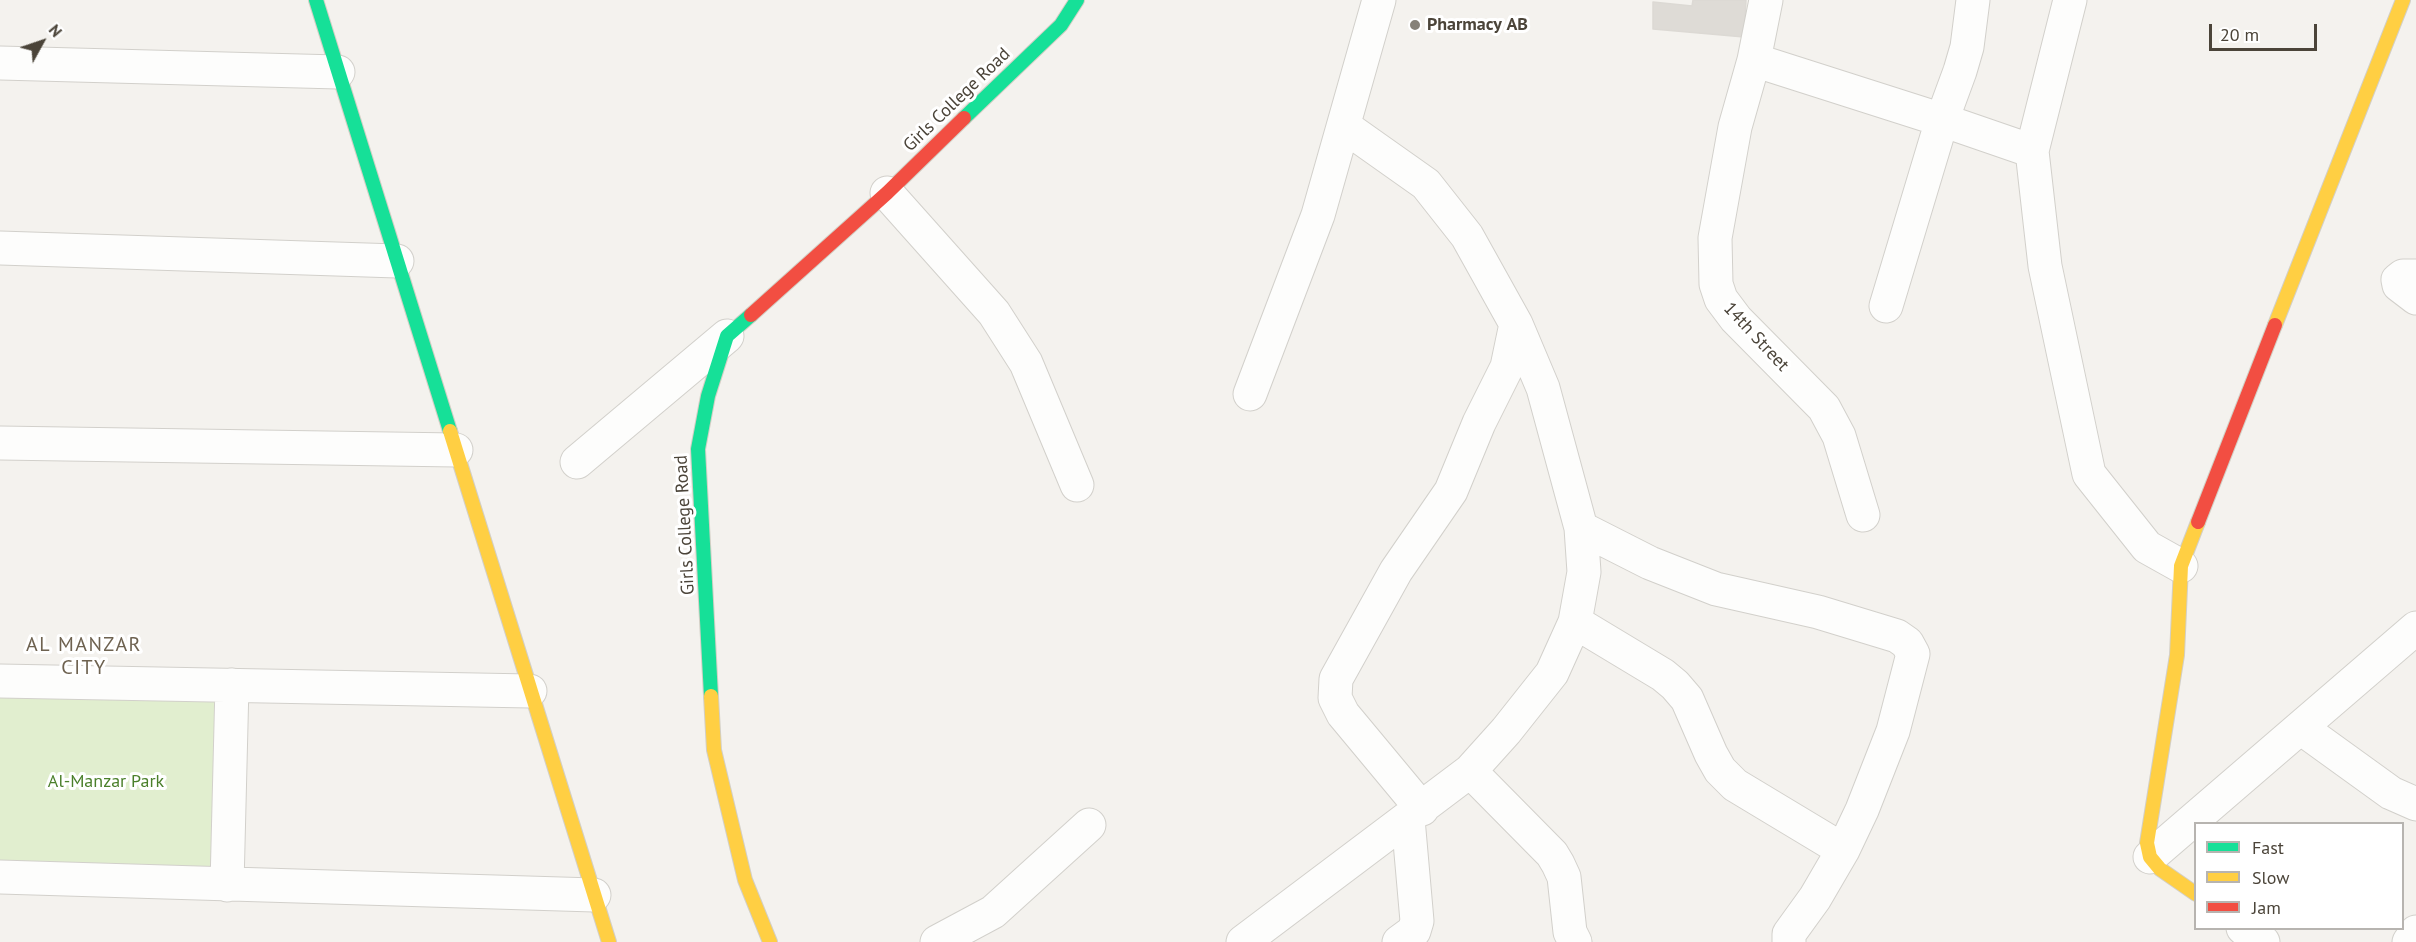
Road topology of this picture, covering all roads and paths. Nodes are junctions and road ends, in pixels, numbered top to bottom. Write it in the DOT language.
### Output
graph roads {
  1 [pos="316,0"];
  2 [pos="1077,0"];
  3 [pos="1379,0"];
  4 [pos="1766,0"];
  5 [pos="1973,0"];
  6 [pos="2070,0"];
  7 [pos="2403,0"];
  8 [pos="1754,60"];
  9 [pos="0,63"];
  10 [pos="338,72"];
  11 [pos="1942,120"];
  12 [pos="1344,126"];
  13 [pos="2032,151"];
  14 [pos="887,193"];
  15 [pos="0,248"];
  16 [pos="397,261"];
  17 [pos="1886,306"];
  18 [pos="1516,324"];
  19 [pos="727,336"];
  20 [pos="1250,394"];
  21 [pos="0,443"];
  22 [pos="456,450"];
  23 [pos="577,462"];
  24 [pos="1077,485"];
  25 [pos="1863,515"];
  26 [pos="1581,528"];
  27 [pos="2181,566"];
  28 [pos="1575,622"];
  29 [pos="2416,628"];
  30 [pos="0,681"];
  31 [pos="232,685"];
  32 [pos="530,691"];
  33 [pos="2301,728"];
  34 [pos="1470,771"];
  35 [pos="2416,804"];
  36 [pos="1415,814"];
  37 [pos="1089,825"];
  38 [pos="1843,850"];
  39 [pos="2150,857"];
  40 [pos="0,878"];
  41 [pos="227,885"];
  42 [pos="2194,893"];
  43 [pos="594,895"];
  44 [pos="2247,930"];
  45 [pos="2416,933"];
  46 [pos="609,942"];
  47 [pos="770,942"];
  48 [pos="937,942"];
  49 [pos="1243,942"];
  50 [pos="1399,942"];
  51 [pos="1575,942"];
  52 [pos="1789,942"];
  53 [pos="2262,942"];
  54 [pos="2409,942"];
  1 -- 10 [label="street"];
  2 -- 14 [label="street, Girls College Road"];
  3 -- 12 [label="street"];
  4 -- 8 [label="street, 14th Street"];
  5 -- 11 [label="street"];
  6 -- 13 [label="street"];
  7 -- 27 [label="street"];
  8 -- 11 [label="street"];
  8 -- 25 [label="street, 14th Street"];
  9 -- 10 [label="street"];
  10 -- 16 [label="street"];
  11 -- 13 [label="street"];
  11 -- 17 [label="street"];
  12 -- 18 [label="street"];
  12 -- 20 [label="street"];
  13 -- 27 [label="street"];
  14 -- 19 [label="street, Girls College Road"];
  14 -- 24 [label="street"];
  15 -- 16 [label="street"];
  16 -- 22 [label="street"];
  18 -- 26 [label="street"];
  18 -- 36 [label="street"];
  19 -- 23 [label="street"];
  19 -- 47 [label="street, Girls College Road"];
  21 -- 22 [label="street"];
  22 -- 32 [label="street"];
  26 -- 28 [label="street"];
  26 -- 38 [label="street"];
  27 -- 39 [label="street"];
  28 -- 34 [label="street"];
  28 -- 38 [label="street"];
  29 -- 33 [label="street"];
  30 -- 31 [label="street"];
  31 -- 32 [label="street"];
  31 -- 41 [label="street"];
  32 -- 43 [label="street"];
  33 -- 35 [label="street"];
  33 -- 39 [label="street"];
  34 -- 36 [label="street"];
  34 -- 51 [label="street"];
  36 -- 49 [label="street"];
  36 -- 50 [label="street"];
  37 -- 48 [label="street"];
  38 -- 52 [label="street"];
  39 -- 42 [label="street"];
  40 -- 41 [label="street"];
  41 -- 43 [label="street"];
  43 -- 46 [label="street"];
  44 -- 53 [label="street"];
  45 -- 54 [label="street"];
}
